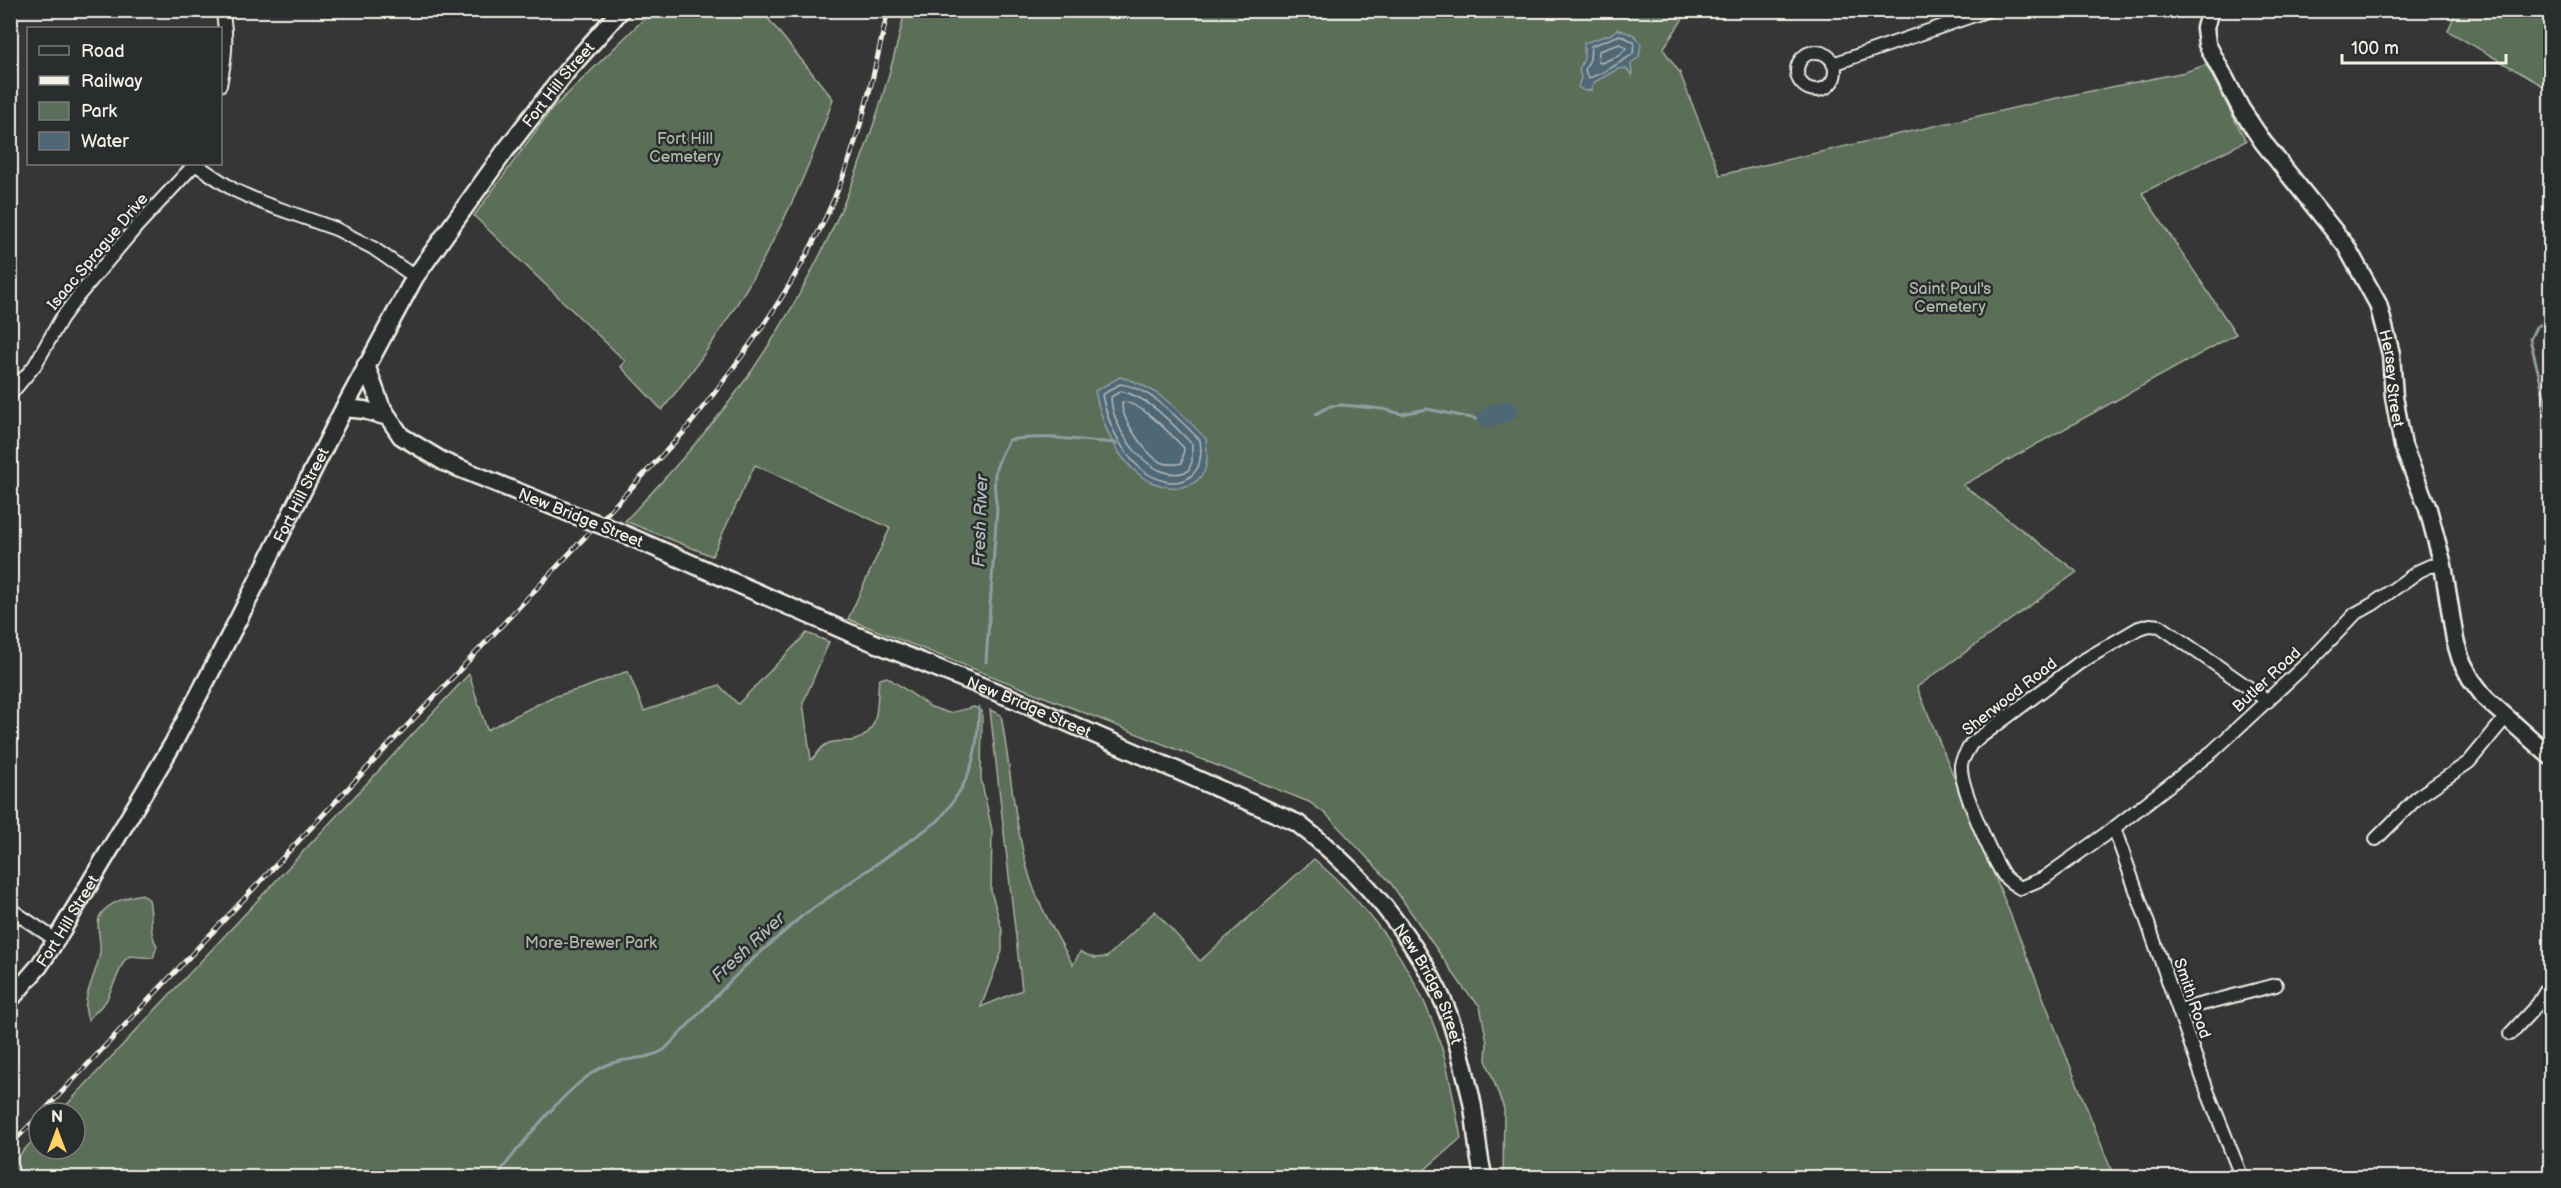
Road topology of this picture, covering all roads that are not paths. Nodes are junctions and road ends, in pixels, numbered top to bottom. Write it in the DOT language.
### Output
graph roads {
  1 [pos="222,10"];
  2 [pos="621,10"];
  3 [pos="1989,10"];
  4 [pos="2210,10"];
  5 [pos="1833,64"];
  6 [pos="222,75"];
  7 [pos="194,165"];
  8 [pos="196,165"];
  9 [pos="415,277"];
  10 [pos="366,365"];
  11 [pos="10,395"];
  12 [pos="344,408"];
  13 [pos="388,417"];
  14 [pos="2443,565"];
  15 [pos="2268,701"];
  16 [pos="2506,717"];
  17 [pos="2550,756"];
  18 [pos="2114,828"];
  19 [pos="2376,838"];
  20 [pos="10,909"];
  21 [pos="56,940"];
  22 [pos="2550,984"];
  23 [pos="2276,985"];
  24 [pos="10,1000"];
  25 [pos="2179,1010"];
  26 [pos="2510,1034"];
  27 [pos="1484,1178"];
  28 [pos="2242,1178"];
  1 -- 6 [label="street"];
  2 -- 9 [label="street, Fort Hill Street"];
  3 -- 5 [label="street"];
  4 -- 14 [label="street, Hersey Street"];
  7 -- 11 [label="street, Isaac Sprague Drive"];
  8 -- 9 [label="street"];
  9 -- 10 [label="street, Fort Hill Street"];
  10 -- 12 [label="street, Fort Hill Street"];
  10 -- 13 [label="street, New Bridge Street"];
  12 -- 13 [label="street"];
  12 -- 21 [label="street, Fort Hill Street"];
  13 -- 27 [label="street, New Bridge Street, bridge"];
  14 -- 15 [label="street, Butler Road"];
  14 -- 16 [label="street, Hersey Street"];
  15 -- 18 [label="street, Butler Road"];
  15 -- 18 [label="street, Sherwood Road"];
  16 -- 17 [label="street, Hersey Street"];
  16 -- 19 [label="street"];
  18 -- 25 [label="street, Smith Road"];
  20 -- 21 [label="street"];
  21 -- 24 [label="street, Fort Hill Street"];
  22 -- 26 [label="street"];
  23 -- 25 [label="street"];
  25 -- 28 [label="street, Smith Road"];
}
